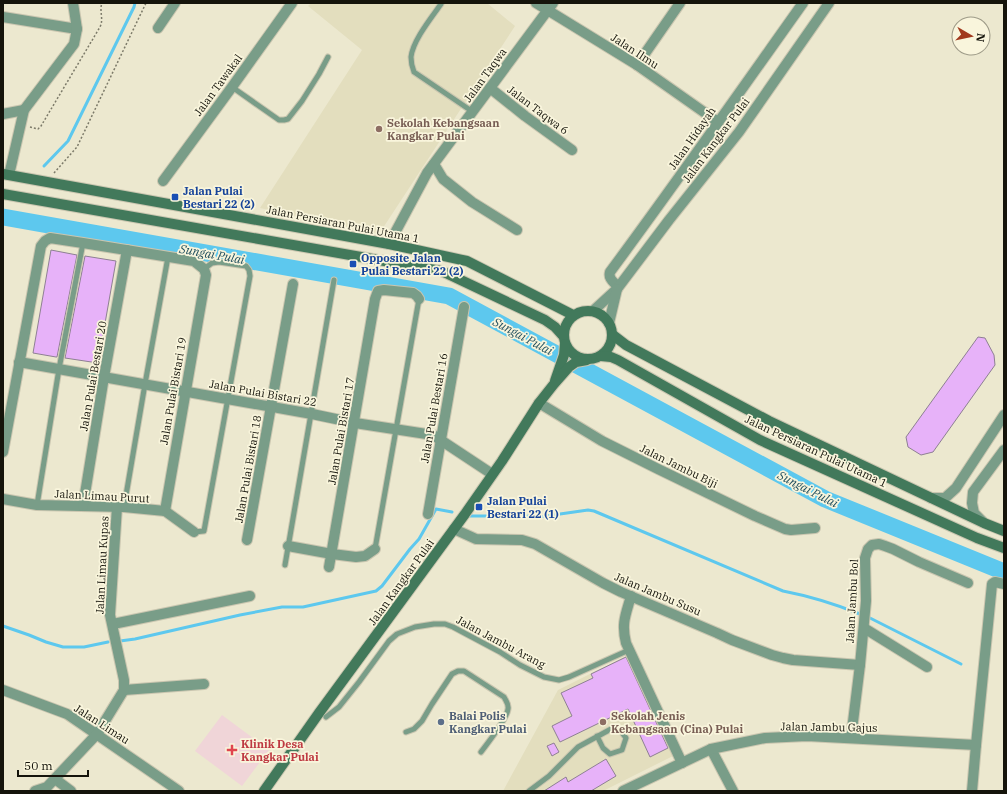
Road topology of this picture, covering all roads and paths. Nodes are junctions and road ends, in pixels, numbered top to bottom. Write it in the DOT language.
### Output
graph roads {
  1 [pos="73,3"];
  2 [pos="102,3"];
  3 [pos="146,3"];
  4 [pos="175,3"];
  5 [pos="292,3"];
  6 [pos="536,3"];
  7 [pos="680,3"];
  8 [pos="803,3"];
  9 [pos="829,3"];
  10 [pos="441,4"];
  11 [pos="550,6"];
  12 [pos="3,16"];
  13 [pos="158,28"];
  14 [pos="77,29"];
  15 [pos="328,57"];
  16 [pos="637,65"];
  17 [pos="232,87"];
  18 [pos="490,88"];
  19 [pos="24,110"];
  20 [pos="473,112"];
  21 [pos="3,114"];
  22 [pos="718,122"];
  23 [pos="21,124"];
  24 [pos="572,150"];
  25 [pos="434,164"];
  26 [pos="6,175"];
  27 [pos="162,181"];
  28 [pos="46,182"];
  29 [pos="3,194"];
  30 [pos="656,211"];
  31 [pos="669,220"];
  32 [pos="516,230"];
  33 [pos="83,243"];
  34 [pos="389,244"];
  35 [pos="127,250"];
  36 [pos="168,257"];
  37 [pos="205,272"];
  38 [pos="334,280"];
  39 [pos="293,284"];
  40 [pos="617,288"];
  41 [pos="419,299"];
  42 [pos="464,307"];
  43 [pos="593,311"];
  44 [pos="573,315"];
  45 [pos="610,323"];
  46 [pos="613,335"];
  47 [pos="564,340"];
  48 [pos="601,356"];
  49 [pos="588,360"];
  50 [pos="19,362"];
  51 [pos="568,362"];
  52 [pos="59,369"];
  53 [pos="104,377"];
  54 [pos="145,384"];
  55 [pos="185,392"];
  56 [pos="228,399"];
  57 [pos="539,403"];
  58 [pos="271,407"];
  59 [pos="312,414"];
  60 [pos="1004,415"];
  61 [pos="355,422"];
  62 [pos="396,429"];
  63 [pos="440,440"];
  64 [pos="1004,450"];
  65 [pos="3,452"];
  66 [pos="492,474"];
  67 [pos="932,498"];
  68 [pos="3,499"];
  69 [pos="36,505"];
  70 [pos="83,506"];
  71 [pos="120,507"];
  72 [pos="165,511"];
  73 [pos="428,514"];
  74 [pos="984,523"];
  75 [pos="815,528"];
  76 [pos="454,529"];
  77 [pos="1004,531"];
  78 [pos="194,532"];
  79 [pos="248,540"];
  80 [pos="288,546"];
  81 [pos="1004,548"];
  82 [pos="375,549"];
  83 [pos="332,554"];
  84 [pos="285,565"];
  85 [pos="330,567"];
  86 [pos="968,583"];
  87 [pos="1004,584"];
  88 [pos="250,596"];
  89 [pos="631,596"];
  90 [pos="113,624"];
  91 [pos="864,628"];
  92 [pos="629,650"];
  93 [pos="860,665"];
  94 [pos="927,667"];
  95 [pos="204,684"];
  96 [pos="3,690"];
  97 [pos="124,690"];
  98 [pos="326,717"];
  99 [pos="406,732"];
  100 [pos="97,734"];
  101 [pos="597,736"];
  102 [pos="852,738"];
  103 [pos="976,745"];
  104 [pos="711,749"];
  105 [pos="481,752"];
  106 [pos="682,763"];
  107 [pos="55,779"];
  108 [pos="267,790"];
  109 [pos="35,791"];
  110 [pos="71,791"];
  111 [pos="179,791"];
  112 [pos="529,791"];
  113 [pos="623,791"];
  114 [pos="733,791"];
  115 [pos="972,791"];
  1 -- 14 [label="street"];
  2 -- 23 [label="path"];
  3 -- 28 [label="path"];
  4 -- 13 [label="street"];
  5 -- 17 [label="street, Jalan Tawakal"];
  6 -- 11 [label="street, Jalan Ilmu"];
  7 -- 16 [label="street"];
  8 -- 22 [label="street, Jalan Hidayah"];
  9 -- 31 [label="street, Jalan Kangkar Pulai"];
  10 -- 20 [label="lane"];
  11 -- 16 [label="street, Jalan Ilmu"];
  11 -- 18 [label="street, Jalan Taqwa"];
  12 -- 14 [label="street"];
  14 -- 19 [label="street"];
  15 -- 17 [label="lane"];
  16 -- 22 [label="street, Jalan Ilmu"];
  17 -- 27 [label="street, Jalan Tawakal"];
  18 -- 20 [label="street, Jalan Taqwa"];
  18 -- 24 [label="street, Jalan Taqwa 6"];
  19 -- 21 [label="street"];
  19 -- 23 [label="street"];
  20 -- 25 [label="street, Jalan Taqwa"];
  22 -- 30 [label="street, Jalan Hidayah"];
  23 -- 26 [label="street"];
  25 -- 32 [label="street"];
  25 -- 34 [label="street, Jalan Taqwa"];
  26 -- 28 [label="main road, Jalan Persiaran Pulai Utama 1"];
  28 -- 34 [label="main road, Jalan Persiaran Pulai Utama 1"];
  29 -- 47 [label="main road"];
  30 -- 31 [label="street"];
  30 -- 40 [label="street, Jalan Hidayah"];
  31 -- 40 [label="street, Jalan Kangkar Pulai"];
  33 -- 35 [label="street"];
  33 -- 50 [label="street"];
  33 -- 52 [label="lane"];
  34 -- 44 [label="main road, Jalan Persiaran Pulai Utama 1"];
  35 -- 36 [label="street"];
  35 -- 53 [label="street, Jalan Pulai Bestari 20"];
  36 -- 37 [label="street"];
  36 -- 54 [label="lane"];
  37 -- 55 [label="street, Jalan Pulai Bistari 19"];
  37 -- 56 [label="lane"];
  38 -- 59 [label="lane"];
  39 -- 58 [label="street, Jalan Pulai Bistari 18"];
  40 -- 43 [label="street, Jalan Kangkar Pulai"];
  40 -- 45 [label="street, Jalan Kangkar Pulai"];
  41 -- 61 [label="street, Jalan Pulai Bistari 17"];
  41 -- 62 [label="lane"];
  42 -- 63 [label="street, Jalan Pulai Bestari 16"];
  43 -- 44 [label="main road"];
  43 -- 45 [label="main road"];
  44 -- 47 [label="main road"];
  45 -- 46 [label="main road"];
  46 -- 48 [label="main road"];
  46 -- 67 [label="main road, Jalan Persiaran Pulai Utama 1"];
  47 -- 49 [label="main road"];
  47 -- 51 [label="main road, Jalan Kangkar Pulai"];
  48 -- 49 [label="main road"];
  48 -- 81 [label="main road, Jalan Persiaran Pulai Utama 1"];
  49 -- 51 [label="main road"];
  50 -- 52 [label="street, Jalan Pulai Bistari 22"];
  50 -- 65 [label="street"];
  51 -- 57 [label="main road, Jalan Kangkar Pulai"];
  52 -- 53 [label="street, Jalan Pulai Bistari 22"];
  52 -- 69 [label="lane"];
  53 -- 54 [label="street, Jalan Pulai Bistari 22"];
  53 -- 70 [label="street, Jalan Pulai Bestari 20"];
  54 -- 55 [label="street, Jalan Pulai Bistari 22"];
  54 -- 71 [label="lane"];
  55 -- 56 [label="street, Jalan Pulai Bistari 22"];
  55 -- 72 [label="street, Jalan Pulai Bistari 19"];
  56 -- 58 [label="street, Jalan Pulai Bistari 22"];
  56 -- 78 [label="lane"];
  57 -- 66 [label="main road, Jalan Kangkar Pulai"];
  57 -- 75 [label="street, Jalan Jambu Biji"];
  58 -- 59 [label="street, Jalan Pulai Bistari 22"];
  58 -- 79 [label="street, Jalan Pulai Bistari 18"];
  59 -- 61 [label="street, Jalan Pulai Bistari 22"];
  59 -- 80 [label="lane"];
  60 -- 67 [label="street"];
  61 -- 62 [label="street, Jalan Pulai Bistari 22"];
  61 -- 83 [label="street, Jalan Pulai Bistari 17"];
  62 -- 63 [label="street, Jalan Pulai Bistari 22"];
  62 -- 82 [label="lane"];
  63 -- 66 [label="street, Jalan Pulai Bistari 22"];
  63 -- 73 [label="street, Jalan Pulai Bestari 16"];
  64 -- 74 [label="street"];
  66 -- 76 [label="main road, Jalan Kangkar Pulai"];
  67 -- 74 [label="main road, Jalan Persiaran Pulai Utama 1"];
  68 -- 69 [label="street, Jalan Limau Purut"];
  69 -- 70 [label="street, Jalan Limau Purut"];
  70 -- 71 [label="street, Jalan Limau Purut"];
  71 -- 72 [label="street, Jalan Limau Purut"];
  71 -- 90 [label="street, Jalan Limau Kupas"];
  72 -- 78 [label="street"];
  74 -- 77 [label="main road, Jalan Persiaran Pulai Utama 1"];
  76 -- 89 [label="street, Jalan Jambu Susu"];
  76 -- 108 [label="main road, Jalan Kangkar Pulai"];
  80 -- 83 [label="street"];
  80 -- 84 [label="lane"];
  82 -- 83 [label="street"];
  83 -- 85 [label="street, Jalan Pulai Bistari 17"];
  86 -- 91 [label="street, Jalan Jambu Bol"];
  87 -- 103 [label="street"];
  88 -- 90 [label="street"];
  89 -- 92 [label="street"];
  89 -- 93 [label="street, Jalan Jambu Susu"];
  90 -- 97 [label="street, Jalan Limau Kupas"];
  91 -- 93 [label="street, Jalan Jambu Bol"];
  91 -- 94 [label="street"];
  92 -- 98 [label="lane, Jalan Jambu Arang"];
  92 -- 106 [label="street"];
  93 -- 102 [label="street, Jalan Jambu Bol"];
  95 -- 97 [label="street"];
  96 -- 100 [label="street, Jalan Limau"];
  97 -- 100 [label="street"];
  99 -- 105 [label="lane"];
  100 -- 107 [label="street"];
  100 -- 111 [label="street, Jalan Limau"];
  101 -- 101 [label="lane"];
  101 -- 112 [label="lane"];
  102 -- 103 [label="street, Jalan Jambu Gajus"];
  102 -- 104 [label="street, Jalan Jambu Gajus"];
  103 -- 115 [label="street"];
  104 -- 106 [label="street, Jalan Jambu Gajus"];
  104 -- 114 [label="street"];
  106 -- 113 [label="street, Jalan Jambu Gajus"];
  107 -- 109 [label="street"];
  107 -- 110 [label="street"];
}
